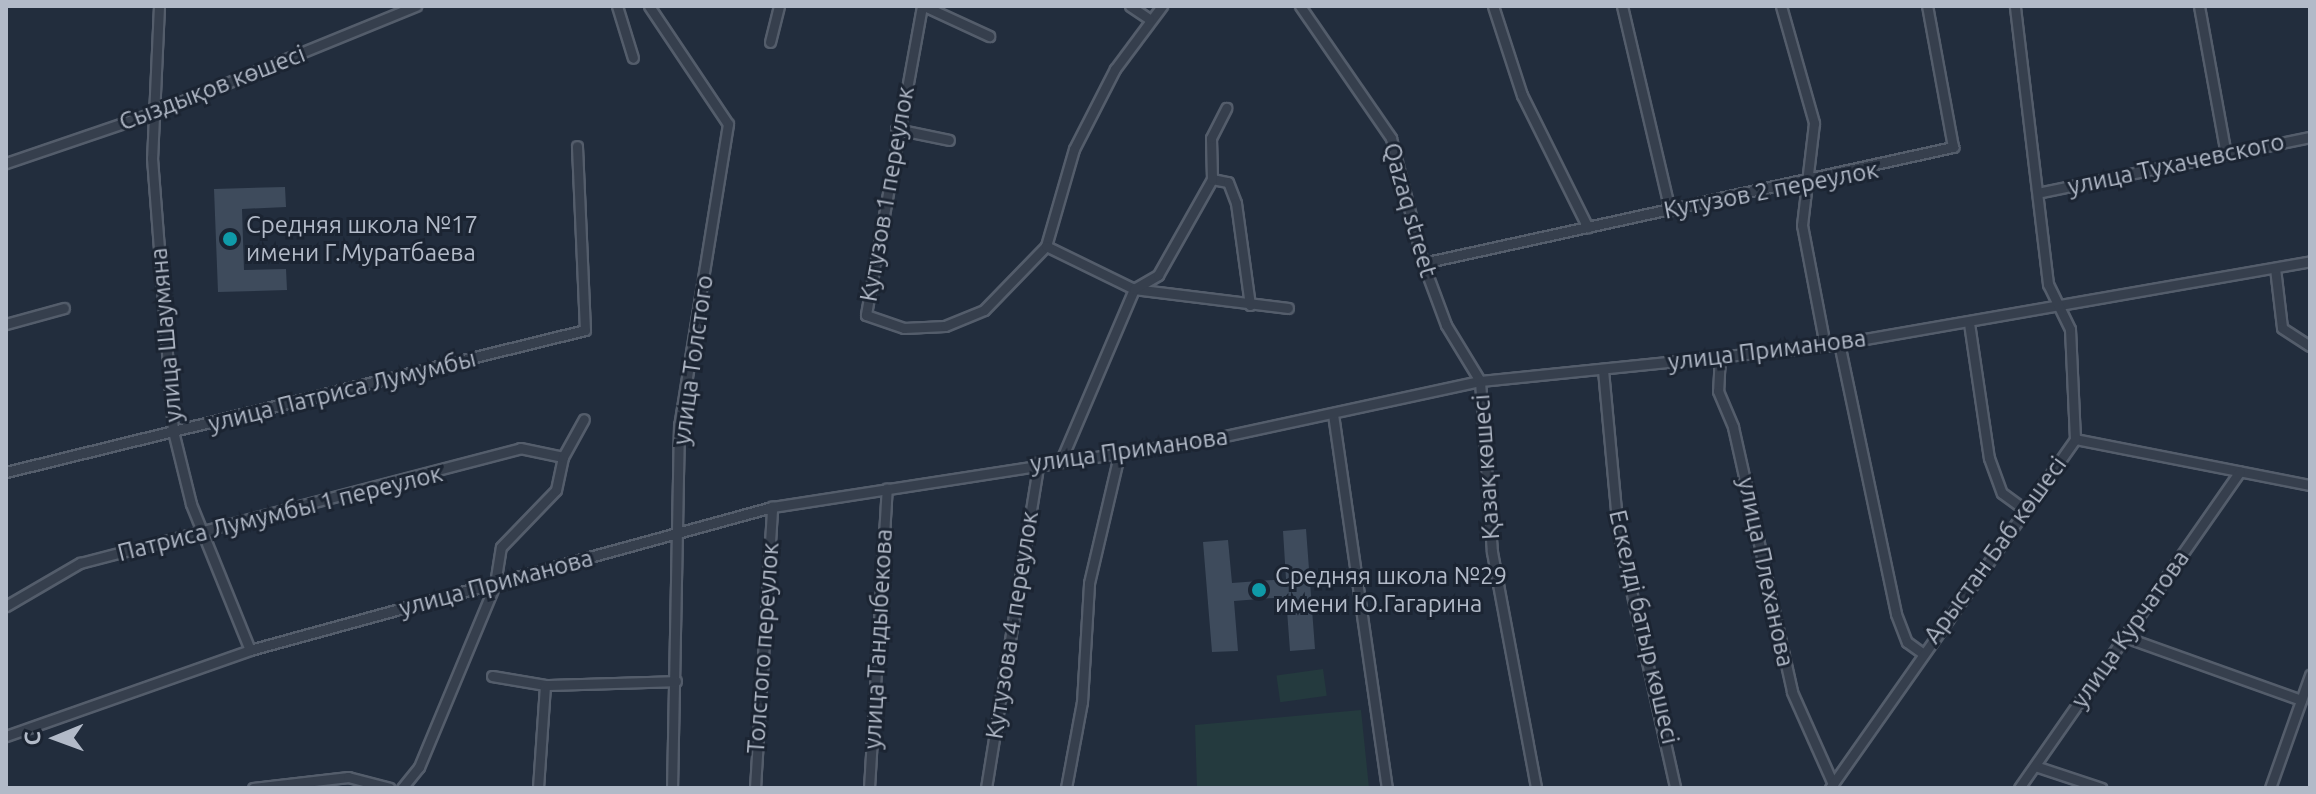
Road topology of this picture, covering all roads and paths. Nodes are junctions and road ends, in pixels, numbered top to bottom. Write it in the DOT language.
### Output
graph roads {
  1 [pos="159,6"];
  2 [pos="416,6"];
  3 [pos="617,6"];
  4 [pos="649,6"];
  5 [pos="779,6"];
  6 [pos="923,6"];
  7 [pos="1130,6"];
  8 [pos="1162,6"];
  9 [pos="1300,6"];
  10 [pos="1493,6"];
  11 [pos="1622,6"];
  12 [pos="1781,6"];
  13 [pos="1927,6"];
  14 [pos="2015,6"];
  15 [pos="2199,6"];
  16 [pos="391,11"];
  17 [pos="1149,19"];
  18 [pos="989,36"];
  19 [pos="770,42"];
  20 [pos="633,58"];
  21 [pos="1226,108"];
  22 [pos="156,112"];
  23 [pos="896,129"];
  24 [pos="2310,137"];
  25 [pos="949,140"];
  26 [pos="577,146"];
  27 [pos="2226,154"];
  28 [pos="6,163"];
  29 [pos="1212,179"];
  30 [pos="1809,181"];
  31 [pos="2042,192"];
  32 [pos="1670,210"];
  33 [pos="1588,228"];
  34 [pos="1046,246"];
  35 [pos="2310,261"];
  36 [pos="1423,263"];
  37 [pos="2275,268"];
  38 [pos="1134,289"];
  39 [pos="1250,305"];
  40 [pos="64,308"];
  41 [pos="1288,308"];
  42 [pos="2057,308"];
  43 [pos="1969,323"];
  44 [pos="6,324"];
  45 [pos="1839,343"];
  46 [pos="1825,346"];
  47 [pos="2310,346"];
  48 [pos="1720,355"];
  49 [pos="1603,370"];
  50 [pos="1480,381"];
  51 [pos="1333,414"];
  52 [pos="584,419"];
  53 [pos="173,431"];
  54 [pos="2075,439"];
  55 [pos="1119,455"];
  56 [pos="563,457"];
  57 [pos="1062,458"];
  58 [pos="1039,462"];
  59 [pos="2240,471"];
  60 [pos="6,472"];
  61 [pos="2310,485"];
  62 [pos="887,489"];
  63 [pos="772,507"];
  64 [pos="2025,510"];
  65 [pos="203,533"];
  66 [pos="677,534"];
  67 [pos="495,584"];
  68 [pos="6,606"];
  69 [pos="2125,637"];
  70 [pos="250,650"];
  71 [pos="1922,653"];
  72 [pos="2310,675"];
  73 [pos="492,676"];
  74 [pos="676,681"];
  75 [pos="545,685"];
  76 [pos="2301,700"];
  77 [pos="6,736"];
  78 [pos="2035,766"];
  79 [pos="1832,786"];
  80 [pos="253,788"];
  81 [pos="390,788"];
  82 [pos="402,788"];
  83 [pos="538,788"];
  84 [pos="672,788"];
  85 [pos="755,788"];
  86 [pos="869,788"];
  87 [pos="986,788"];
  88 [pos="1066,788"];
  89 [pos="1387,788"];
  90 [pos="1536,788"];
  91 [pos="1675,788"];
  92 [pos="2019,788"];
  93 [pos="2101,788"];
  94 [pos="2270,788"];
  1 -- 22 [label="street, улица Шаумяна"];
  2 -- 16 [label="street, Сыздықов көшесі"];
  3 -- 20 [label="street"];
  4 -- 66 [label="street, улица Толстого"];
  5 -- 19 [label="street"];
  6 -- 18 [label="street"];
  6 -- 23 [label="street, Кутузов 1 переулок"];
  7 -- 17 [label="street"];
  8 -- 17 [label="street, Кутузов 1 переулок"];
  9 -- 36 [label="street, Qazaq street"];
  10 -- 33 [label="street"];
  11 -- 32 [label="street"];
  12 -- 30 [label="street"];
  13 -- 30 [label="street, Кутузов 2 переулок"];
  14 -- 31 [label="street, Арыстан Баб көшесі"];
  15 -- 27 [label="street"];
  16 -- 22 [label="street, Сыздықов көшесі"];
  17 -- 34 [label="street, Кутузов 1 переулок"];
  21 -- 29 [label="street"];
  22 -- 28 [label="street, Сыздықов көшесі"];
  22 -- 53 [label="street, улица Шаумяна"];
  23 -- 25 [label="street"];
  23 -- 34 [label="street, Кутузов 1 переулок"];
  24 -- 27 [label="street, улица Тухачевского"];
  26 -- 53 [label="street, улица Патриса Лумумбы"];
  27 -- 31 [label="street, улица Тухачевского"];
  29 -- 38 [label="street"];
  29 -- 39 [label="street"];
  30 -- 32 [label="street, Кутузов 2 переулок"];
  30 -- 46 [label="street"];
  31 -- 42 [label="street, Арыстан Баб көшесі"];
  32 -- 33 [label="street, Кутузов 2 переулок"];
  33 -- 36 [label="street, Кутузов 2 переулок"];
  34 -- 38 [label="street"];
  35 -- 37 [label="street, улица Приманова"];
  36 -- 50 [label="street, Qazaq street"];
  37 -- 42 [label="street, улица Приманова"];
  37 -- 47 [label="street"];
  38 -- 39 [label="street"];
  38 -- 57 [label="street"];
  39 -- 41 [label="street"];
  40 -- 44 [label="street"];
  42 -- 43 [label="street, улица Приманова"];
  42 -- 54 [label="street, Арыстан Баб көшесі"];
  43 -- 45 [label="street, улица Приманова"];
  43 -- 64 [label="street"];
  45 -- 46 [label="street, улица Приманова"];
  45 -- 71 [label="street"];
  46 -- 48 [label="street, улица Приманова"];
  48 -- 49 [label="street, улица Приманова"];
  48 -- 79 [label="street, улица Плеханова"];
  49 -- 50 [label="street, улица Приманова"];
  49 -- 91 [label="street, Ескелді батыр көшесі"];
  50 -- 51 [label="street, улица Приманова"];
  50 -- 90 [label="street, Қазақ көшесі"];
  51 -- 55 [label="street, улица Приманова"];
  51 -- 89 [label="street"];
  52 -- 56 [label="street"];
  53 -- 60 [label="street, улица Патриса Лумумбы"];
  53 -- 65 [label="street, улица Шаумяна"];
  54 -- 59 [label="street"];
  54 -- 64 [label="street, Арыстан Баб көшесі"];
  55 -- 57 [label="street, улица Приманова"];
  55 -- 88 [label="street"];
  56 -- 65 [label="street, Патриса Лумумбы 1 переулок"];
  56 -- 67 [label="street"];
  57 -- 58 [label="street, улица Приманова"];
  58 -- 62 [label="street, улица Приманова"];
  58 -- 87 [label="street, Кутузова 4 переулок"];
  59 -- 61 [label="street"];
  59 -- 69 [label="street, улица Курчатова"];
  62 -- 63 [label="street, улица Приманова"];
  62 -- 86 [label="street, улица Тандыбекова"];
  63 -- 66 [label="street, улица Приманова"];
  63 -- 85 [label="street, Толстого переулок"];
  64 -- 71 [label="street, Арыстан Баб көшесі"];
  65 -- 68 [label="street, Патриса Лумумбы 1 переулок"];
  65 -- 70 [label="street, улица Шаумяна"];
  66 -- 67 [label="street, улица Приманова"];
  66 -- 74 [label="street, улица Толстого"];
  67 -- 70 [label="street, улица Приманова"];
  67 -- 82 [label="street"];
  69 -- 76 [label="street"];
  69 -- 78 [label="street, улица Курчатова"];
  70 -- 77 [label="street, улица Приманова"];
  71 -- 79 [label="street, Арыстан Баб көшесі"];
  72 -- 76 [label="street"];
  73 -- 75 [label="street"];
  74 -- 75 [label="street"];
  74 -- 84 [label="street, улица Толстого"];
  75 -- 83 [label="street"];
  76 -- 94 [label="street"];
  78 -- 92 [label="street, улица Курчатова"];
  78 -- 93 [label="street"];
  80 -- 81 [label="street"];
}
